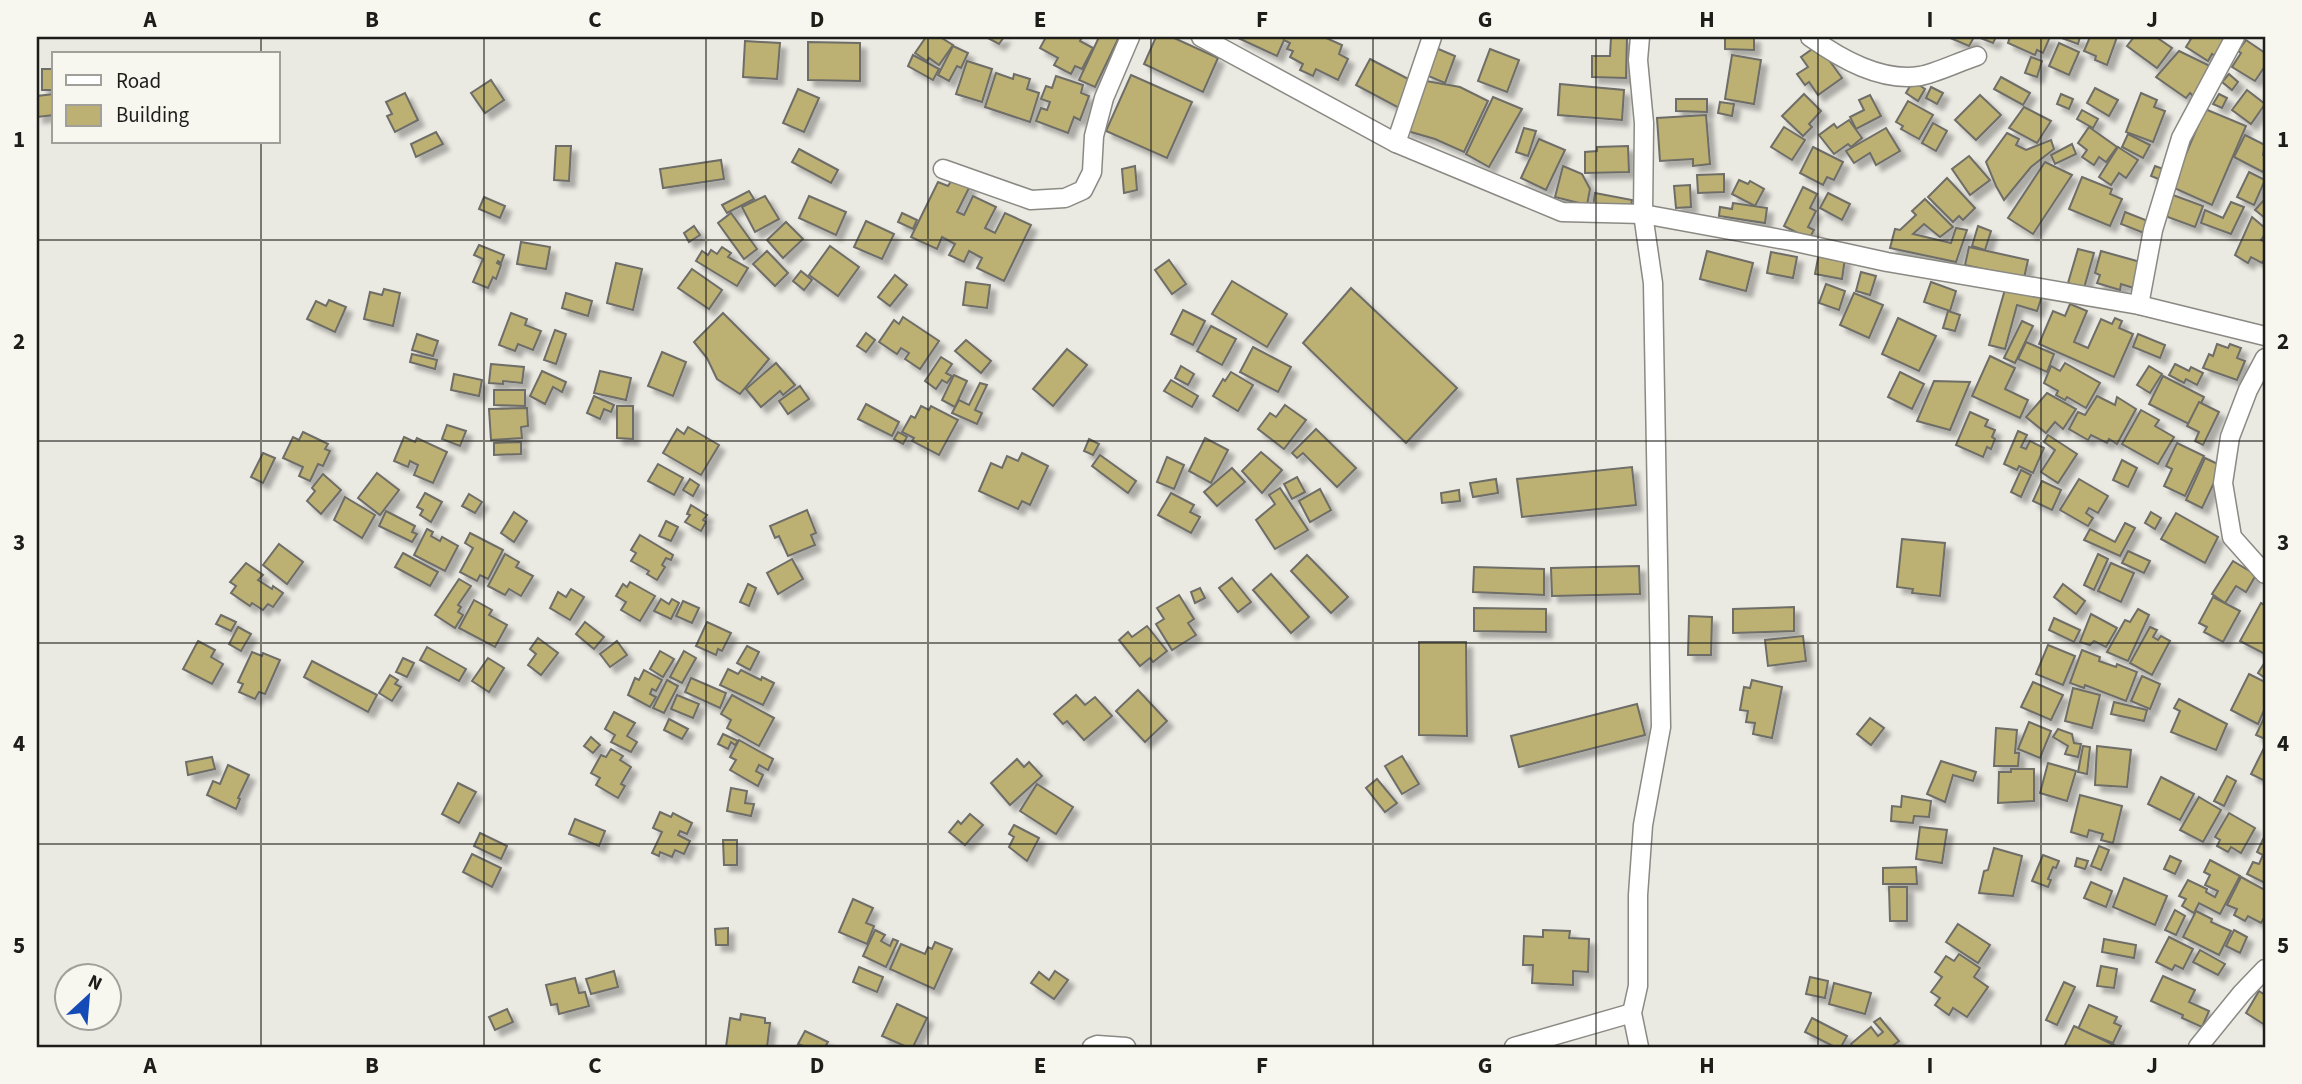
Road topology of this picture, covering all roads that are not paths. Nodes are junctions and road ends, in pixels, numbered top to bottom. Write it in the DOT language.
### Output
graph roads {
  1 [pos="1130,37"];
  2 [pos="1432,37"];
  3 [pos="1640,37"];
  4 [pos="1810,37"];
  5 [pos="2235,37"];
  6 [pos="1204,38"];
  7 [pos="1977,56"];
  8 [pos="1396,143"];
  9 [pos="943,169"];
  10 [pos="1643,215"];
  11 [pos="2139,305"];
  12 [pos="2265,336"];
  13 [pos="2265,358"];
  14 [pos="2265,574"];
  15 [pos="2265,969"];
  16 [pos="1632,1013"];
  17 [pos="1091,1047"];
  18 [pos="1126,1047"];
  19 [pos="1514,1047"];
  20 [pos="1639,1047"];
  21 [pos="2198,1047"];
  1 -- 9 [label="street"];
  2 -- 8 [label="street"];
  3 -- 10 [label="street"];
  4 -- 7 [label="street"];
  5 -- 11 [label="street"];
  6 -- 8 [label="street"];
  8 -- 10 [label="street"];
  10 -- 11 [label="street"];
  10 -- 16 [label="street"];
  11 -- 12 [label="street"];
  13 -- 14 [label="street"];
  15 -- 21 [label="street"];
  16 -- 19 [label="street"];
  16 -- 20 [label="street"];
  17 -- 18 [label="street"];
}
